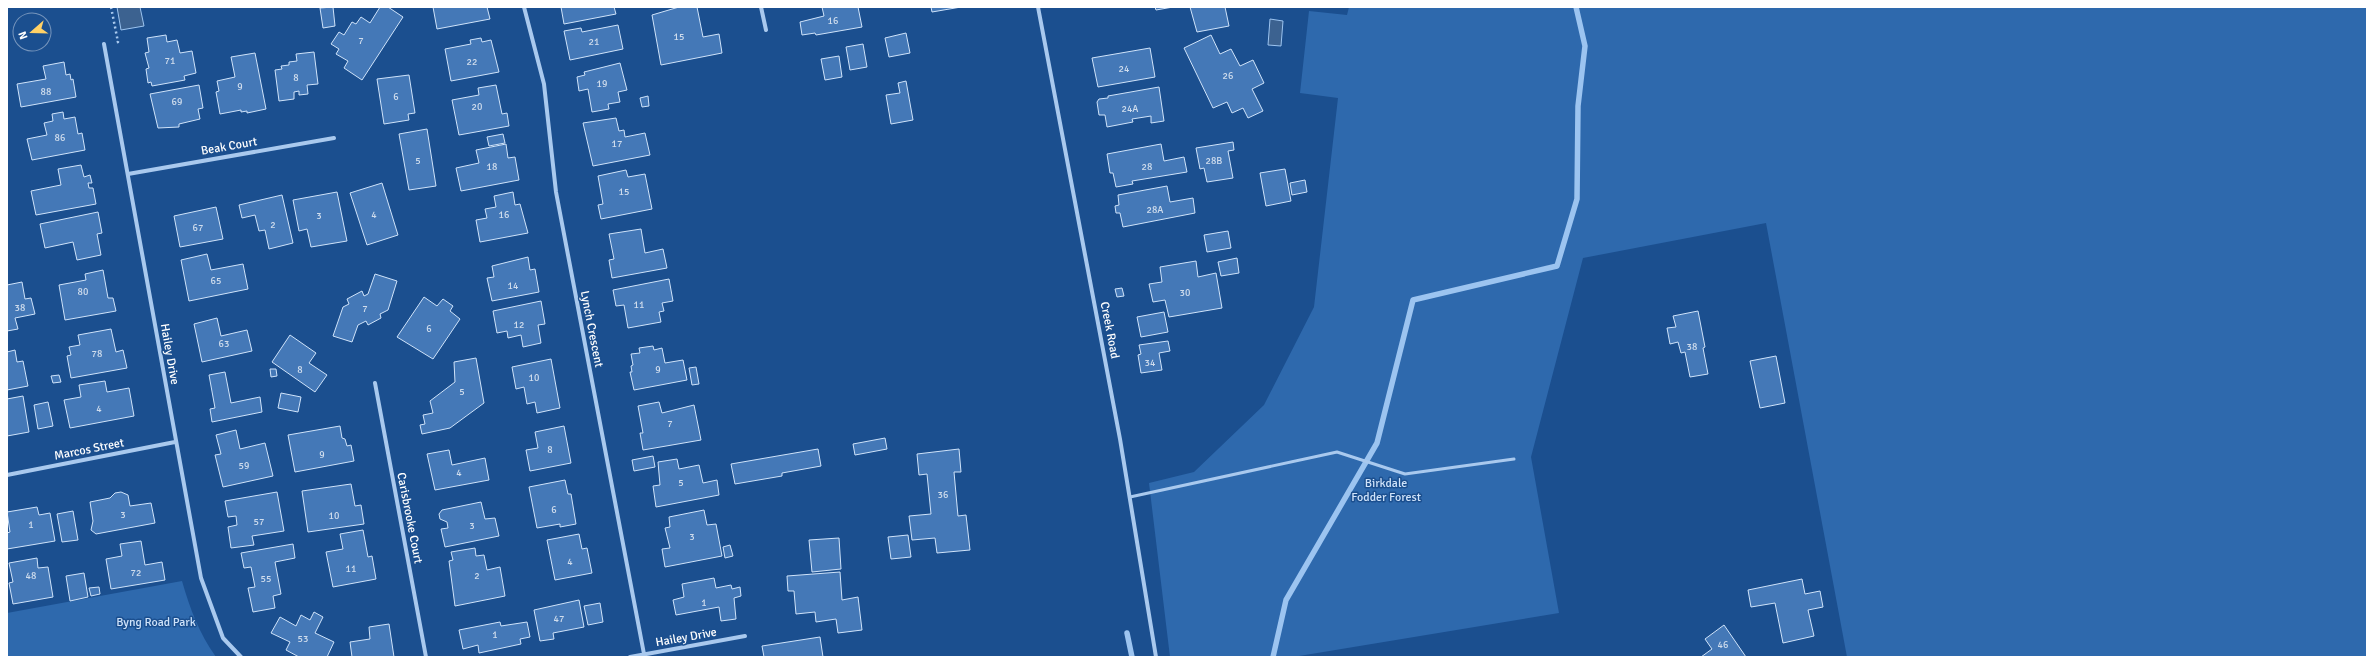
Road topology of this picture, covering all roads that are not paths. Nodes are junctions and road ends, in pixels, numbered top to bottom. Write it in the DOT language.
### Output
graph roads {
  1 [pos="524,7"];
  2 [pos="761,7"];
  3 [pos="1038,7"];
  4 [pos="766,30"];
  5 [pos="104,44"];
  6 [pos="334,138"];
  7 [pos="128,174"];
  8 [pos="375,383"];
  9 [pos="175,442"];
  10 [pos="1514,459"];
  11 [pos="7,475"];
  12 [pos="1130,497"];
  13 [pos="745,636"];
  14 [pos="644,654"];
  15 [pos="241,657"];
  16 [pos="426,657"];
  17 [pos="630,657"];
  18 [pos="1156,657"];
  1 -- 14 [label="street, Lynch Crescent"];
  2 -- 4 [label="street"];
  3 -- 12 [label="street, Creek Road"];
  5 -- 7 [label="street, Hailey Drive"];
  6 -- 7 [label="street, Beak Court"];
  7 -- 9 [label="street, Hailey Drive"];
  8 -- 16 [label="street, Carisbrooke Court"];
  9 -- 11 [label="street, Marcos Street"];
  9 -- 15 [label="street, Hailey Drive"];
  10 -- 12 [label="lane"];
  12 -- 18 [label="street, Creek Road"];
  13 -- 14 [label="street, Hailey Drive"];
  14 -- 17 [label="street, Hailey Drive"];
}
